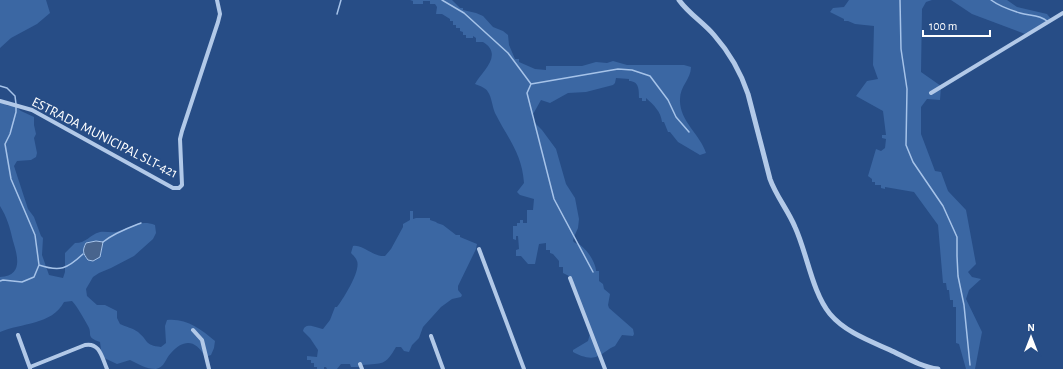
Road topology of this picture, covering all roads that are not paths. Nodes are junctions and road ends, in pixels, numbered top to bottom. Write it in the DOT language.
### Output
graph roads {
  1 [pos="217,0"];
  2 [pos="679,0"];
  3 [pos="1063,13"];
  4 [pos="931,94"];
  5 [pos="0,101"];
  6 [pos="479,249"];
  7 [pos="570,278"];
  8 [pos="193,330"];
  9 [pos="18,335"];
  10 [pos="430,336"];
  11 [pos="360,364"];
  12 [pos="30,368"];
  13 [pos="106,369"];
  14 [pos="209,369"];
  15 [pos="362,369"];
  16 [pos="443,369"];
  17 [pos="524,369"];
  18 [pos="605,369"];
  19 [pos="938,369"];
  1 -- 5 [label="street, ESTRADA MUNICIPAL SLT-421"];
  2 -- 19 [label="street"];
  3 -- 4 [label="street"];
  6 -- 17 [label="street"];
  7 -- 18 [label="street"];
  8 -- 14 [label="street"];
  9 -- 12 [label="street"];
  10 -- 16 [label="street"];
  11 -- 15 [label="street"];
  12 -- 13 [label="street"];
}
